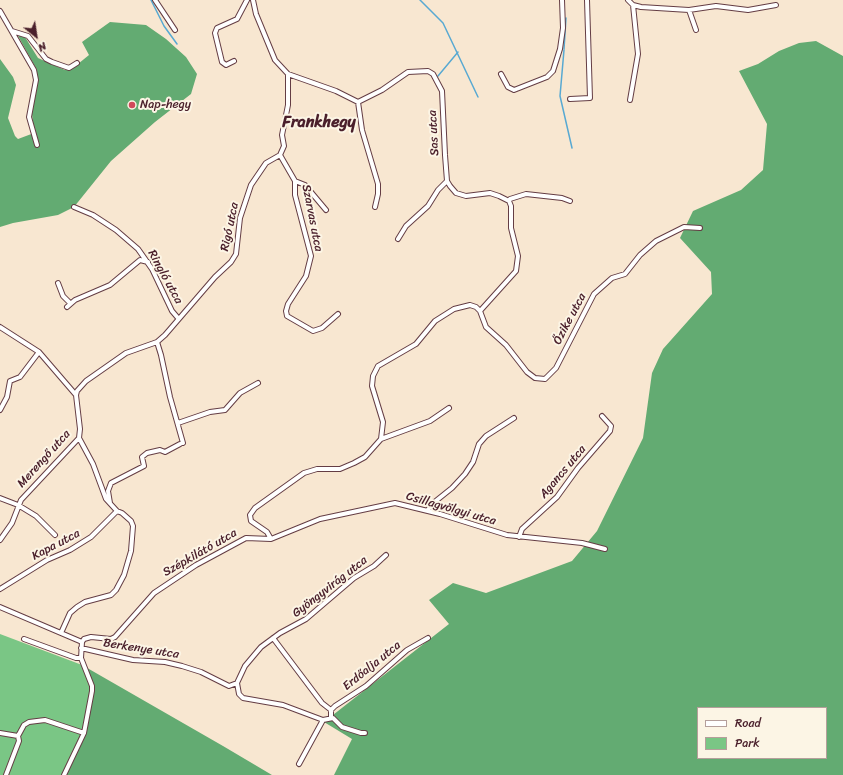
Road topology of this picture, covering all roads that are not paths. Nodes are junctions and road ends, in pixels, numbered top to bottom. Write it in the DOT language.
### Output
graph roads {
  1 [pos="155,0"];
  2 [pos="247,0"];
  3 [pos="253,0"];
  4 [pos="562,0"];
  5 [pos="587,0"];
  6 [pos="628,0"];
  7 [pos="633,5"];
  8 [pos="776,5"];
  9 [pos="689,10"];
  10 [pos="0,11"];
  11 [pos="175,30"];
  12 [pos="696,30"];
  13 [pos="12,31"];
  14 [pos="234,61"];
  15 [pos="77,63"];
  16 [pos="288,74"];
  17 [pos="501,74"];
  18 [pos="570,99"];
  19 [pos="630,100"];
  20 [pos="358,102"];
  21 [pos="37,145"];
  22 [pos="280,155"];
  23 [pos="295,181"];
  24 [pos="447,181"];
  25 [pos="509,201"];
  26 [pos="570,202"];
  27 [pos="74,207"];
  28 [pos="375,207"];
  29 [pos="326,210"];
  30 [pos="700,228"];
  31 [pos="398,239"];
  32 [pos="148,262"];
  33 [pos="58,283"];
  34 [pos="70,303"];
  35 [pos="67,307"];
  36 [pos="480,311"];
  37 [pos="338,314"];
  38 [pos="178,318"];
  39 [pos="0,327"];
  40 [pos="157,342"];
  41 [pos="39,352"];
  42 [pos="258,383"];
  43 [pos="76,395"];
  44 [pos="449,408"];
  45 [pos="0,410"];
  46 [pos="602,416"];
  47 [pos="514,418"];
  48 [pos="178,422"];
  49 [pos="78,438"];
  50 [pos="381,439"];
  51 [pos="0,498"];
  52 [pos="110,503"];
  53 [pos="18,505"];
  54 [pos="428,510"];
  55 [pos="117,511"];
  56 [pos="55,535"];
  57 [pos="519,537"];
  58 [pos="271,539"];
  59 [pos="0,540"];
  60 [pos="605,549"];
  61 [pos="386,555"];
  62 [pos="0,589"];
  63 [pos="0,607"];
  64 [pos="61,633"];
  65 [pos="273,638"];
  66 [pos="428,638"];
  67 [pos="24,639"];
  68 [pos="82,642"];
  69 [pos="81,648"];
  70 [pos="81,658"];
  71 [pos="237,683"];
  72 [pos="331,710"];
  73 [pos="331,718"];
  74 [pos="323,720"];
  75 [pos="0,733"];
  76 [pos="84,733"];
  77 [pos="365,733"];
  78 [pos="18,736"];
  79 [pos="299,764"];
  80 [pos="6,775"];
  81 [pos="64,775"];
  1 -- 11 [label="street"];
  2 -- 14 [label="street"];
  3 -- 16 [label="street"];
  4 -- 17 [label="street"];
  5 -- 18 [label="street"];
  6 -- 7 [label="street"];
  7 -- 9 [label="street"];
  7 -- 19 [label="street"];
  8 -- 9 [label="street"];
  9 -- 12 [label="street"];
  10 -- 13 [label="street"];
  13 -- 15 [label="street"];
  13 -- 21 [label="street"];
  16 -- 20 [label="street"];
  16 -- 22 [label="street"];
  20 -- 24 [label="street, Sas utca"];
  20 -- 28 [label="street"];
  22 -- 23 [label="street, Szarvas utca"];
  22 -- 38 [label="street, Rigó utca"];
  23 -- 29 [label="street"];
  23 -- 37 [label="street, Szarvas utca"];
  24 -- 25 [label="street"];
  24 -- 31 [label="street"];
  25 -- 26 [label="street"];
  25 -- 36 [label="street"];
  27 -- 32 [label="street, Ringló utca"];
  30 -- 36 [label="street, Őzike utca"];
  32 -- 34 [label="street"];
  32 -- 38 [label="street, Ringló utca"];
  33 -- 34 [label="street"];
  34 -- 35 [label="street"];
  36 -- 50 [label="street"];
  38 -- 40 [label="street"];
  39 -- 41 [label="street"];
  40 -- 43 [label="street"];
  40 -- 48 [label="street"];
  41 -- 43 [label="street"];
  41 -- 45 [label="street"];
  42 -- 48 [label="street"];
  43 -- 49 [label="street, Merengő utca"];
  44 -- 50 [label="street"];
  46 -- 57 [label="street, Agancs utca"];
  47 -- 54 [label="street"];
  48 -- 52 [label="street"];
  49 -- 52 [label="street"];
  49 -- 53 [label="street, Merengő utca"];
  50 -- 58 [label="street"];
  51 -- 53 [label="street"];
  52 -- 55 [label="street"];
  53 -- 56 [label="street"];
  53 -- 59 [label="street, Merengő utca"];
  54 -- 57 [label="street, Csillagvölgyi utca"];
  54 -- 58 [label="street, Csillagvölgyi utca"];
  55 -- 62 [label="street, Kapa utca"];
  55 -- 64 [label="street"];
  57 -- 60 [label="street, Csillagvölgyi utca"];
  58 -- 68 [label="street, Szépkilátó utca"];
  61 -- 65 [label="street, Gyöngyvirág utca"];
  63 -- 64 [label="street"];
  64 -- 68 [label="street"];
  65 -- 71 [label="street, Gyöngyvirág utca"];
  65 -- 72 [label="street"];
  66 -- 72 [label="street, Erdőalja utca"];
  67 -- 70 [label="street"];
  68 -- 69 [label="street"];
  69 -- 70 [label="street"];
  69 -- 71 [label="street, Berkenye utca"];
  70 -- 76 [label="street"];
  71 -- 74 [label="street"];
  72 -- 73 [label="street"];
  73 -- 74 [label="street"];
  73 -- 77 [label="street"];
  74 -- 79 [label="street"];
  75 -- 78 [label="street"];
  76 -- 78 [label="street"];
  76 -- 81 [label="street"];
  78 -- 80 [label="street"];
}
